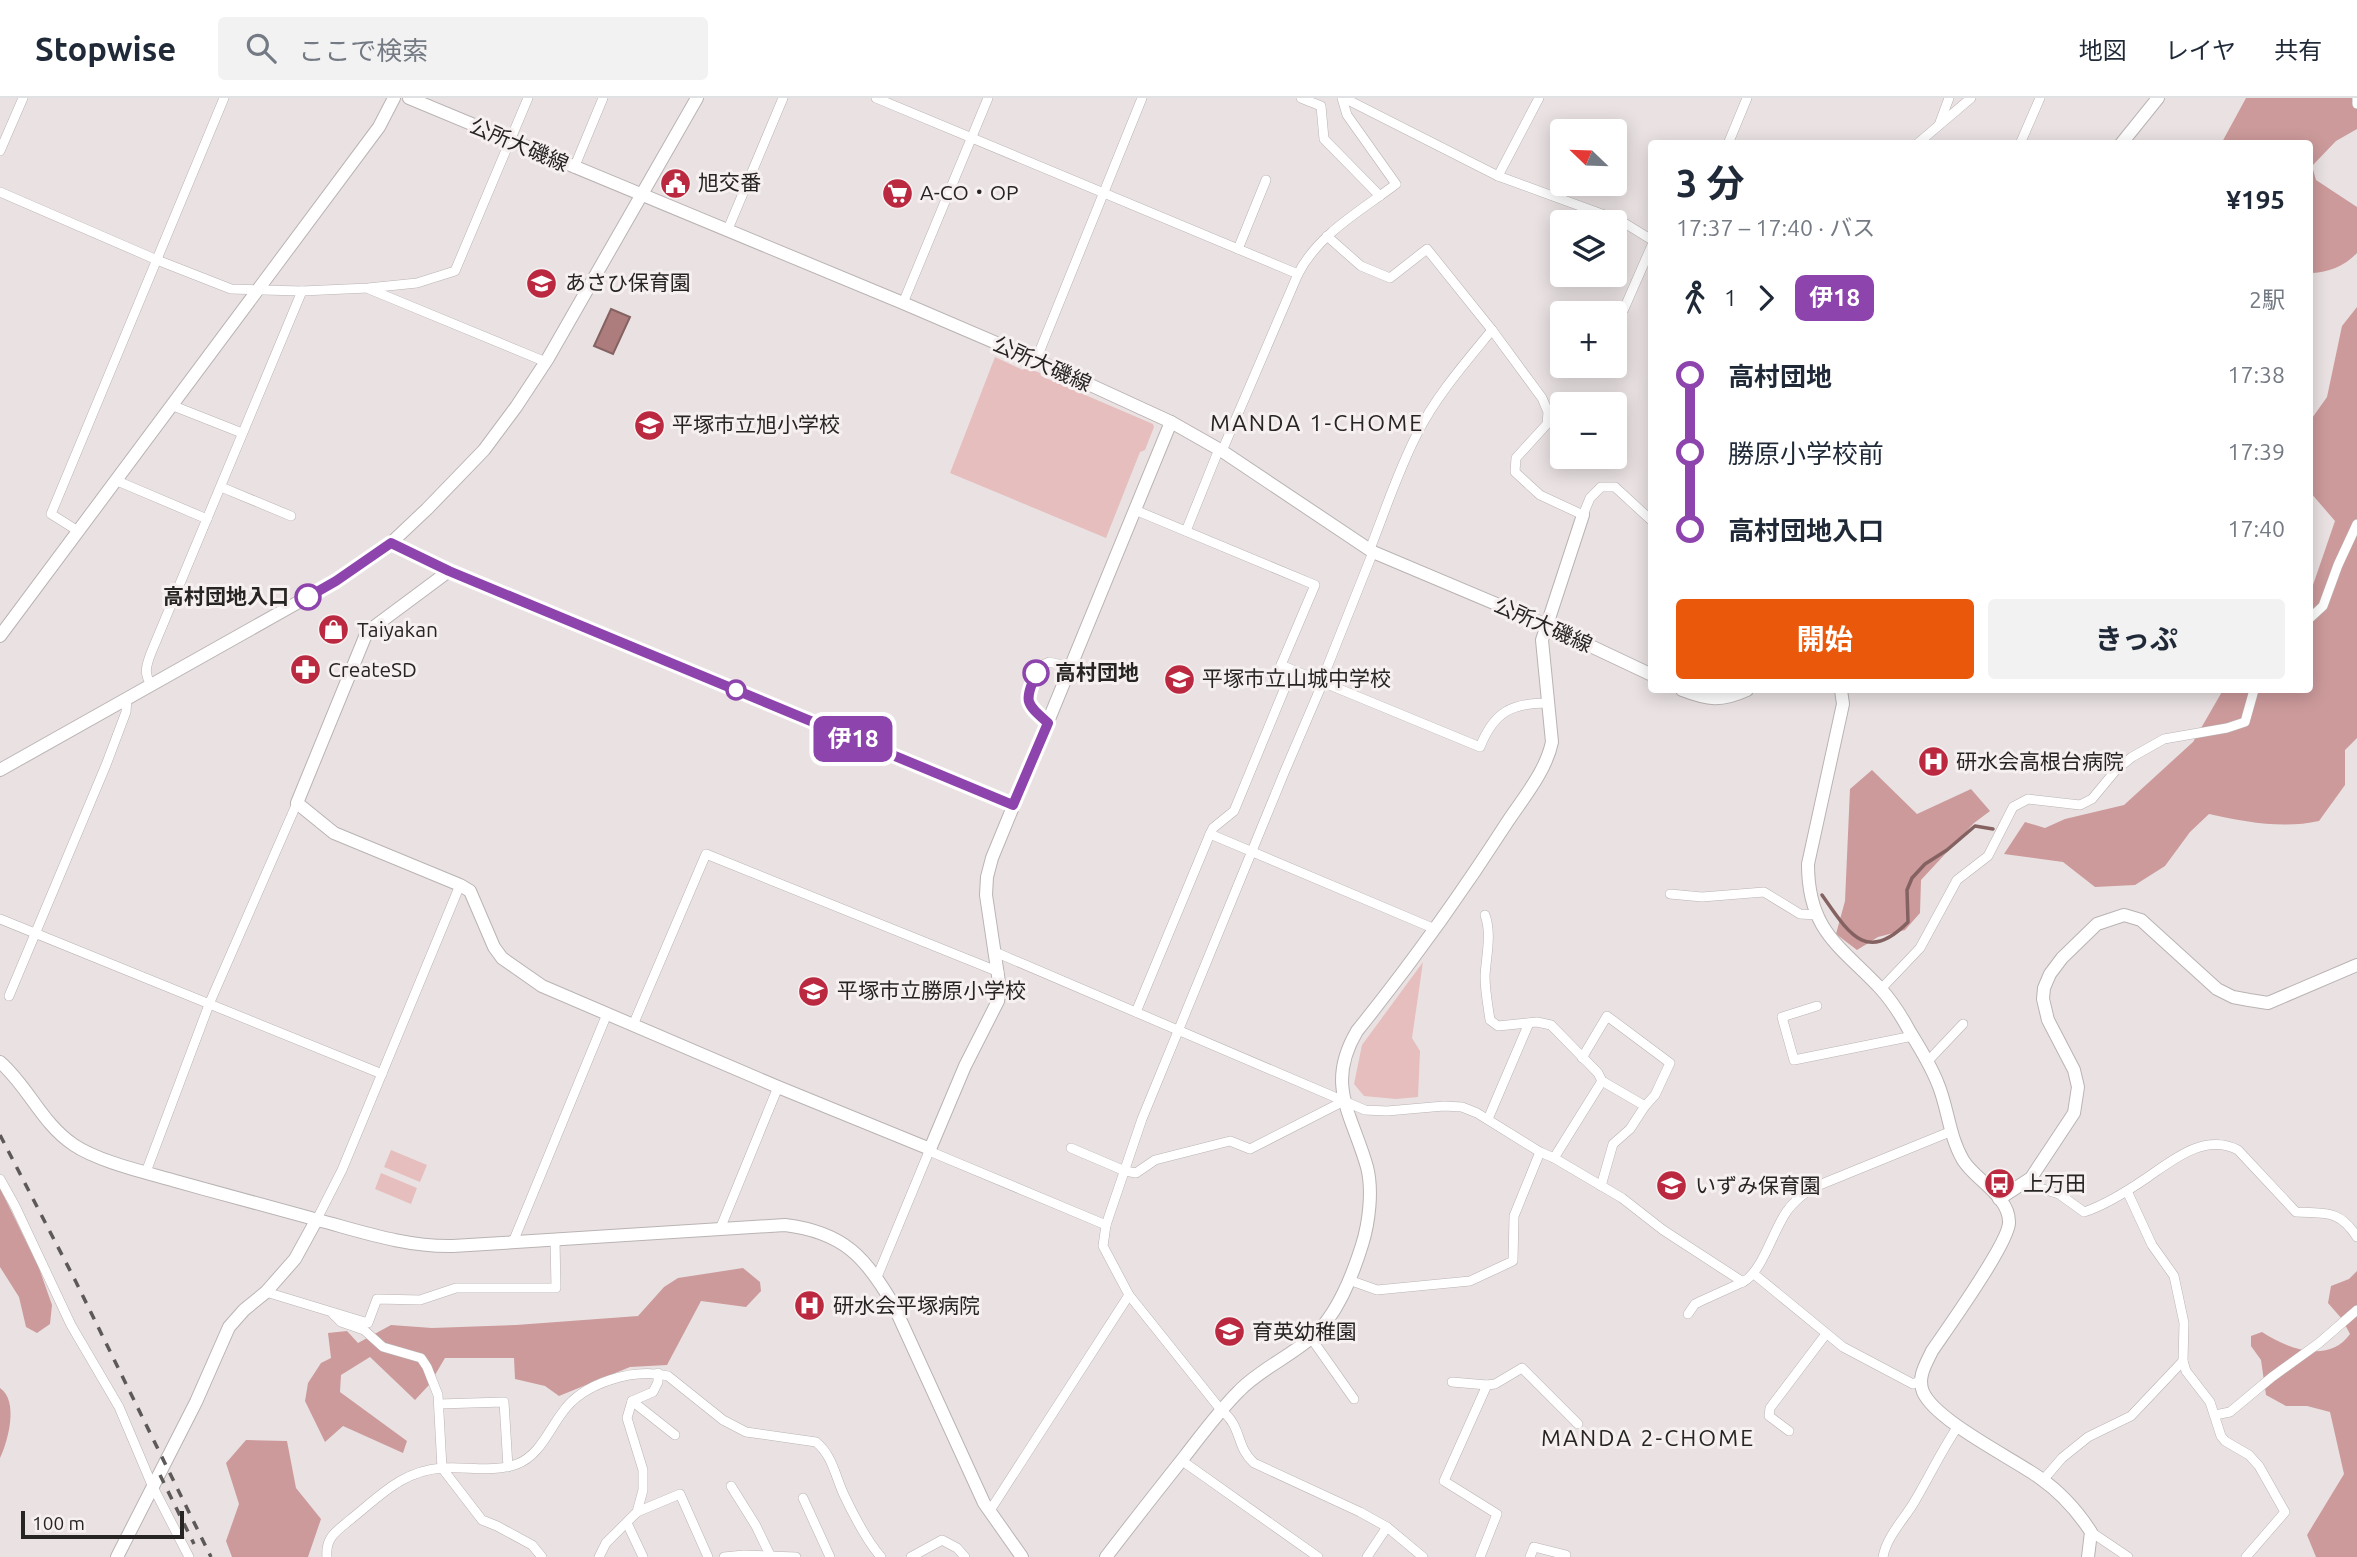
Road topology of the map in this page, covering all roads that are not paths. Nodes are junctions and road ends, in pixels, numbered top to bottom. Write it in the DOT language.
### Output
graph roads {
  1 [pos="23,98"];
  2 [pos="224,98"];
  3 [pos="394,98"];
  4 [pos="409,98"];
  5 [pos="528,98"];
  6 [pos="603,98"];
  7 [pos="698,98"];
  8 [pos="783,98"];
  9 [pos="876,98"];
  10 [pos="988,98"];
  11 [pos="1142,98"];
  12 [pos="1301,98"];
  13 [pos="1343,98"];
  14 [pos="1539,98"];
  15 [pos="1747,98"];
  16 [pos="1949,98"];
  17 [pos="1971,98"];
  18 [pos="2040,98"];
  19 [pos="2357,98"];
  20 [pos="2155,99"];
  21 [pos="2357,103"];
  22 [pos="1938,126"];
  23 [pos="971,137"];
  24 [pos="1730,140"];
  25 [pos="1922,140"];
  26 [pos="2022,140"];
  27 [pos="2123,140"];
  28 [pos="510,141"];
  29 [pos="0,151"];
  30 [pos="574,168"];
  31 [pos="1498,176"];
  32 [pos="1266,180"];
  33 [pos="0,192"];
  34 [pos="1102,192"];
  35 [pos="641,196"];
  36 [pos="1380,197"];
  37 [pos="728,229"];
  38 [pos="1327,236"];
  39 [pos="1648,237"];
  40 [pos="1238,249"];
  41 [pos="1648,254"];
  42 [pos="157,260"];
  43 [pos="1298,274"];
  44 [pos="368,288"];
  45 [pos="257,289"];
  46 [pos="302,291"];
  47 [pos="1627,302"];
  48 [pos="903,303"];
  49 [pos="1492,330"];
  50 [pos="1036,360"];
  51 [pos="546,362"];
  52 [pos="171,405"];
  53 [pos="1171,422"];
  54 [pos="242,433"];
  55 [pos="1220,450"];
  56 [pos="115,480"];
  57 [pos="221,486"];
  58 [pos="1135,510"];
  59 [pos="1583,515"];
  60 [pos="291,516"];
  61 [pos="1648,517"];
  62 [pos="207,519"];
  63 [pos="2357,524"];
  64 [pos="78,531"];
  65 [pos="1186,531"];
  66 [pos="391,543"];
  67 [pos="1372,550"];
  68 [pos="449,571"];
  69 [pos="2313,615"];
  70 [pos="1546,625"];
  71 [pos="0,636"];
  72 [pos="1281,665"];
  73 [pos="1070,667"];
  74 [pos="1648,673"];
  75 [pos="1323,682"];
  76 [pos="151,684"];
  77 [pos="1690,693"];
  78 [pos="1739,693"];
  79 [pos="1841,693"];
  80 [pos="2253,693"];
  81 [pos="127,699"];
  82 [pos="1548,703"];
  83 [pos="1048,723"];
  84 [pos="0,770"];
  85 [pos="296,803"];
  86 [pos="1013,805"];
  87 [pos="1210,834"];
  88 [pos="1251,852"];
  89 [pos="460,885"];
  90 [pos="1670,894"];
  91 [pos="1485,915"];
  92 [pos="1817,915"];
  93 [pos="0,919"];
  94 [pos="1436,929"];
  95 [pos="36,934"];
  96 [pos="995,952"];
  97 [pos="2357,965"];
  98 [pos="999,972"];
  99 [pos="1881,989"];
  100 [pos="9,996"];
  101 [pos="209,1002"];
  102 [pos="1817,1006"];
  103 [pos="1136,1012"];
  104 [pos="607,1014"];
  105 [pos="1529,1023"];
  106 [pos="1963,1024"];
  107 [pos="633,1025"];
  108 [pos="1180,1031"];
  109 [pos="1913,1036"];
  110 [pos="1582,1058"];
  111 [pos="0,1062"];
  112 [pos="1927,1062"];
  113 [pos="382,1074"];
  114 [pos="1602,1081"];
  115 [pos="778,1087"];
  116 [pos="1344,1101"];
  117 [pos="1644,1106"];
  118 [pos="1488,1119"];
  119 [pos="1952,1131"];
  120 [pos="1071,1148"];
  121 [pos="929,1150"];
  122 [pos="1540,1152"];
  123 [pos="1554,1158"];
  124 [pos="1125,1171"];
  125 [pos="146,1172"];
  126 [pos="0,1180"];
  127 [pos="2024,1183"];
  128 [pos="1601,1186"];
  129 [pos="2127,1191"];
  130 [pos="1999,1199"];
  131 [pos="317,1219"];
  132 [pos="1106,1225"];
  133 [pos="720,1229"];
  134 [pos="2357,1237"];
  135 [pos="555,1240"];
  136 [pos="513,1242"];
  137 [pos="1754,1274"];
  138 [pos="877,1277"];
  139 [pos="1349,1280"];
  140 [pos="1743,1282"];
  141 [pos="266,1292"];
  142 [pos="1129,1296"];
  143 [pos="2357,1310"];
  144 [pos="329,1311"];
  145 [pos="1688,1314"];
  146 [pos="1826,1334"];
  147 [pos="1311,1338"];
  148 [pos="2183,1361"];
  149 [pos="658,1373"];
  150 [pos="1920,1381"];
  151 [pos="1452,1382"];
  152 [pos="1487,1385"];
  153 [pos="1354,1399"];
  154 [pos="632,1401"];
  155 [pos="439,1404"];
  156 [pos="1221,1410"];
  157 [pos="2215,1415"];
  158 [pos="1578,1424"];
  159 [pos="1958,1426"];
  160 [pos="1789,1431"];
  161 [pos="674,1435"];
  162 [pos="1181,1460"];
  163 [pos="508,1467"];
  164 [pos="442,1468"];
  165 [pos="2043,1480"];
  166 [pos="152,1485"];
  167 [pos="731,1486"];
  168 [pos="803,1498"];
  169 [pos="637,1512"];
  170 [pos="989,1512"];
  171 [pos="627,1522"];
  172 [pos="1387,1527"];
  173 [pos="2091,1532"];
  174 [pos="923,1554"];
  175 [pos="770,1555"];
  176 [pos="1566,1555"];
  177 [pos="783,1556"];
  178 [pos="117,1557"];
  179 [pos="189,1557"];
  180 [pos="327,1557"];
  181 [pos="542,1557"];
  182 [pos="599,1557"];
  183 [pos="643,1557"];
  184 [pos="708,1557"];
  185 [pos="724,1557"];
  186 [pos="796,1557"];
  187 [pos="830,1557"];
  188 [pos="880,1557"];
  189 [pos="911,1557"];
  190 [pos="965,1557"];
  191 [pos="1022,1557"];
  192 [pos="1107,1557"];
  193 [pos="1318,1557"];
  194 [pos="1367,1557"];
  195 [pos="1423,1557"];
  196 [pos="1480,1557"];
  197 [pos="1530,1557"];
  198 [pos="1883,1557"];
  199 [pos="2088,1557"];
  200 [pos="2128,1557"];
  201 [pos="2246,1557"];
  1 -- 29 [label="street"];
  2 -- 42 [label="street"];
  3 -- 45 [label="street"];
  4 -- 28 [label="street, 公所大磯線"];
  5 -- 28 [label="street"];
  6 -- 30 [label="street"];
  7 -- 35 [label="street"];
  8 -- 37 [label="street"];
  9 -- 23 [label="street"];
  10 -- 23 [label="street"];
  11 -- 34 [label="street"];
  12 -- 36 [label="street"];
  13 -- 31 [label="street"];
  13 -- 36 [label="street"];
  14 -- 31 [label="street"];
  15 -- 24 [label="street"];
  16 -- 22 [label="street"];
  17 -- 22 [label="street"];
  18 -- 26 [label="street"];
  19 -- 21 [label="street"];
  20 -- 27 [label="street"];
  22 -- 25 [label="street"];
  23 -- 34 [label="street"];
  23 -- 48 [label="street"];
  28 -- 30 [label="street, 公所大磯線"];
  28 -- 44 [label="street"];
  30 -- 35 [label="street, 公所大磯線"];
  31 -- 39 [label="street"];
  32 -- 40 [label="street"];
  33 -- 42 [label="street"];
  34 -- 40 [label="street"];
  34 -- 50 [label="street"];
  35 -- 37 [label="street, 公所大磯線"];
  35 -- 51 [label="street"];
  36 -- 38 [label="street"];
  37 -- 48 [label="street, 公所大磯線"];
  38 -- 43 [label="street"];
  38 -- 49 [label="street"];
  40 -- 43 [label="street"];
  41 -- 47 [label="street"];
  42 -- 45 [label="street"];
  42 -- 64 [label="street"];
  43 -- 55 [label="street"];
  44 -- 46 [label="street"];
  44 -- 51 [label="street"];
  45 -- 46 [label="street"];
  45 -- 52 [label="street"];
  46 -- 54 [label="street"];
  48 -- 50 [label="street, 公所大磯線"];
  49 -- 59 [label="street"];
  49 -- 67 [label="street"];
  50 -- 53 [label="street, 公所大磯線"];
  51 -- 66 [label="street"];
  52 -- 54 [label="street"];
  52 -- 56 [label="street"];
  53 -- 55 [label="street, 公所大磯線"];
  53 -- 58 [label="street"];
  54 -- 57 [label="street"];
  55 -- 65 [label="street"];
  55 -- 67 [label="street, 公所大磯線"];
  56 -- 62 [label="street"];
  56 -- 64 [label="street"];
  57 -- 60 [label="street"];
  57 -- 62 [label="street"];
  58 -- 65 [label="street"];
  58 -- 73 [label="street"];
  59 -- 61 [label="street"];
  59 -- 70 [label="street"];
  62 -- 76 [label="street"];
  63 -- 69 [label="street"];
  64 -- 71 [label="street"];
  65 -- 72 [label="street"];
  66 -- 68 [label="street"];
  66 -- 76 [label="street"];
  67 -- 70 [label="street, 公所大磯線"];
  67 -- 75 [label="street"];
  68 -- 85 [label="street"];
  68 -- 86 [label="street"];
  70 -- 74 [label="street, 公所大磯線"];
  70 -- 82 [label="street"];
  72 -- 75 [label="street"];
  72 -- 87 [label="street"];
  73 -- 83 [label="street"];
  73 -- 83 [label="street"];
  75 -- 82 [label="street"];
  75 -- 88 [label="street"];
  76 -- 81 [label="street"];
  77 -- 78 [label="street"];
  79 -- 92 [label="street"];
  80 -- 99 [label="street"];
  81 -- 84 [label="street"];
  81 -- 95 [label="street"];
  82 -- 94 [label="street"];
  83 -- 86 [label="street"];
  85 -- 89 [label="street"];
  85 -- 101 [label="street"];
  86 -- 96 [label="street"];
  87 -- 88 [label="street"];
  87 -- 103 [label="street"];
  88 -- 94 [label="street"];
  88 -- 108 [label="street"];
  89 -- 104 [label="street"];
  89 -- 113 [label="street"];
  90 -- 92 [label="street"];
  91 -- 105 [label="street"];
  92 -- 99 [label="street"];
  93 -- 95 [label="street"];
  94 -- 116 [label="street"];
  95 -- 100 [label="street"];
  95 -- 101 [label="street"];
  96 -- 98 [label="street"];
  96 -- 103 [label="street"];
  97 -- 127 [label="street"];
  98 -- 107 [label="street"];
  98 -- 121 [label="street"];
  99 -- 109 [label="street"];
  101 -- 113 [label="street"];
  101 -- 125 [label="street"];
  102 -- 109 [label="street"];
  103 -- 108 [label="street"];
  104 -- 107 [label="street"];
  104 -- 136 [label="street"];
  105 -- 110 [label="street"];
  105 -- 118 [label="street"];
  106 -- 112 [label="street"];
  107 -- 115 [label="street"];
  108 -- 116 [label="street"];
  108 -- 124 [label="street"];
  109 -- 112 [label="street"];
  110 -- 114 [label="street"];
  110 -- 117 [label="street"];
  111 -- 125 [label="street"];
  112 -- 119 [label="street"];
  113 -- 131 [label="street"];
  114 -- 117 [label="street"];
  114 -- 123 [label="street"];
  115 -- 121 [label="street"];
  115 -- 133 [label="street"];
  116 -- 118 [label="street"];
  116 -- 124 [label="street"];
  116 -- 139 [label="street"];
  117 -- 128 [label="street"];
  118 -- 122 [label="street"];
  119 -- 130 [label="street"];
  119 -- 137 [label="street"];
  120 -- 124 [label="street"];
  121 -- 132 [label="street"];
  121 -- 138 [label="street"];
  122 -- 123 [label="street"];
  122 -- 139 [label="street"];
  123 -- 128 [label="street"];
  124 -- 132 [label="street"];
  125 -- 131 [label="street"];
  126 -- 166 [label="street"];
  127 -- 129 [label="street"];
  127 -- 130 [label="street"];
  128 -- 140 [label="street"];
  129 -- 134 [label="street"];
  129 -- 148 [label="street"];
  130 -- 150 [label="street"];
  131 -- 136 [label="street"];
  131 -- 141 [label="street"];
  132 -- 142 [label="street"];
  133 -- 135 [label="street"];
  133 -- 138 [label="street"];
  135 -- 136 [label="street"];
  135 -- 144 [label="street"];
  137 -- 140 [label="street"];
  137 -- 146 [label="street"];
  138 -- 170 [label="street"];
  139 -- 147 [label="street"];
  140 -- 145 [label="street"];
  141 -- 144 [label="street"];
  141 -- 166 [label="street"];
  142 -- 156 [label="street"];
  142 -- 170 [label="street"];
  143 -- 157 [label="street"];
  144 -- 155 [label="street"];
  146 -- 150 [label="street"];
  146 -- 160 [label="street"];
  147 -- 153 [label="street"];
  147 -- 156 [label="street"];
  148 -- 157 [label="street"];
  148 -- 165 [label="street"];
  149 -- 154 [label="street"];
  149 -- 163 [label="street"];
  149 -- 188 [label="street"];
  150 -- 159 [label="street"];
  151 -- 152 [label="street"];
  152 -- 158 [label="street"];
  152 -- 196 [label="street"];
  154 -- 161 [label="street"];
  154 -- 169 [label="street"];
  155 -- 163 [label="street"];
  155 -- 164 [label="street"];
  156 -- 162 [label="street"];
  156 -- 172 [label="street"];
  157 -- 201 [label="street"];
  159 -- 165 [label="street"];
  159 -- 198 [label="street"];
  162 -- 192 [label="street"];
  162 -- 193 [label="street"];
  163 -- 164 [label="street"];
  164 -- 180 [label="street"];
  164 -- 181 [label="street"];
  165 -- 173 [label="street"];
  166 -- 178 [label="street"];
  166 -- 179 [label="street"];
  167 -- 175 [label="street"];
  168 -- 187 [label="street"];
  169 -- 171 [label="street"];
  169 -- 184 [label="street"];
  170 -- 191 [label="street"];
  171 -- 182 [label="street"];
  171 -- 183 [label="street"];
  172 -- 194 [label="street"];
  172 -- 195 [label="street"];
  173 -- 199 [label="street"];
  173 -- 200 [label="street"];
  174 -- 189 [label="street"];
  174 -- 190 [label="street"];
  175 -- 177 [label="street"];
  175 -- 185 [label="street"];
  176 -- 197 [label="street"];
  177 -- 186 [label="street"];
}
